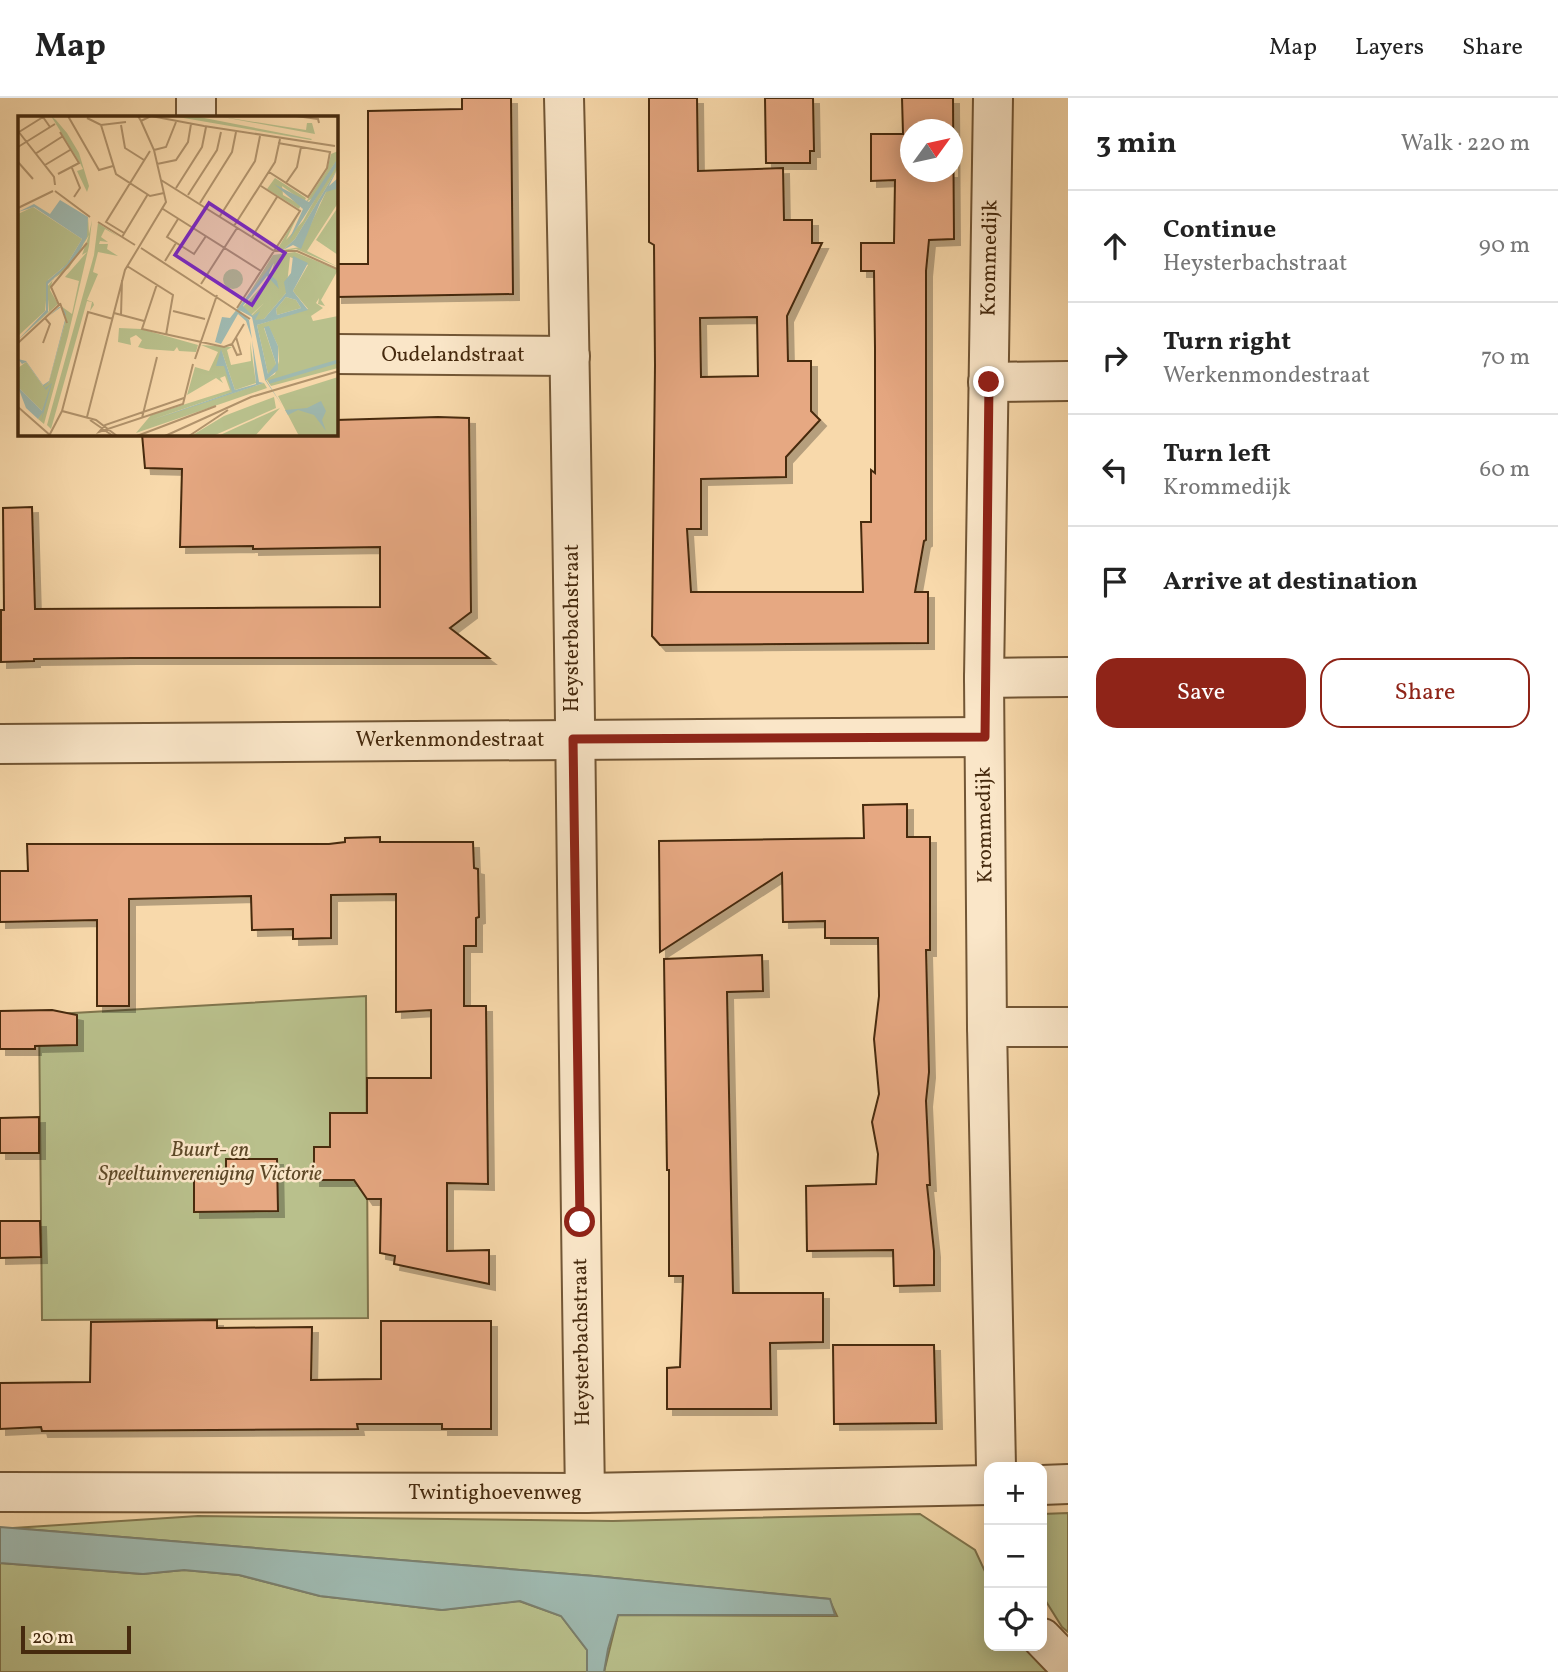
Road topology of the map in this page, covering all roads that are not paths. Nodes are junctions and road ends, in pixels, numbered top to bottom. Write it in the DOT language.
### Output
graph roads {
  1 [pos="196,98"];
  2 [pos="564,98"];
  3 [pos="993,98"];
  4 [pos="196,116"];
  5 [pos="338,354"];
  6 [pos="570,356"];
  7 [pos="1068,381"];
  8 [pos="989,382"];
  9 [pos="1068,677"];
  10 [pos="984,678"];
  11 [pos="985,737"];
  12 [pos="573,739"];
  13 [pos="0,744"];
  14 [pos="987,1027"];
  15 [pos="1068,1027"];
  16 [pos="996,1462"];
  17 [pos="1068,1484"];
  18 [pos="984,1485"];
  19 [pos="1047,1485"];
  20 [pos="0,1492"];
  21 [pos="584,1493"];
  22 [pos="1047,1643"];
  23 [pos="1068,1665"];
  1 -- 4 [label="street"];
  2 -- 6 [label="street, Heysterbachstraat"];
  3 -- 8 [label="street, Krommedijk"];
  5 -- 6 [label="street, Oudelandstraat"];
  6 -- 12 [label="street, Heysterbachstraat"];
  7 -- 8 [label="street"];
  8 -- 10 [label="street, Krommedijk"];
  9 -- 10 [label="street"];
  10 -- 11 [label="street, Krommedijk"];
  11 -- 12 [label="street, Werkenmondestraat"];
  11 -- 14 [label="street, Krommedijk"];
  12 -- 13 [label="street, Werkenmondestraat"];
  12 -- 21 [label="street, Heysterbachstraat"];
  14 -- 15 [label="street"];
  14 -- 16 [label="street, Krommedijk"];
  17 -- 19 [label="street"];
  18 -- 21 [label="street, Twintighoevenweg"];
  20 -- 21 [label="street, Twintighoevenweg"];
  22 -- 23 [label="street"];
}
